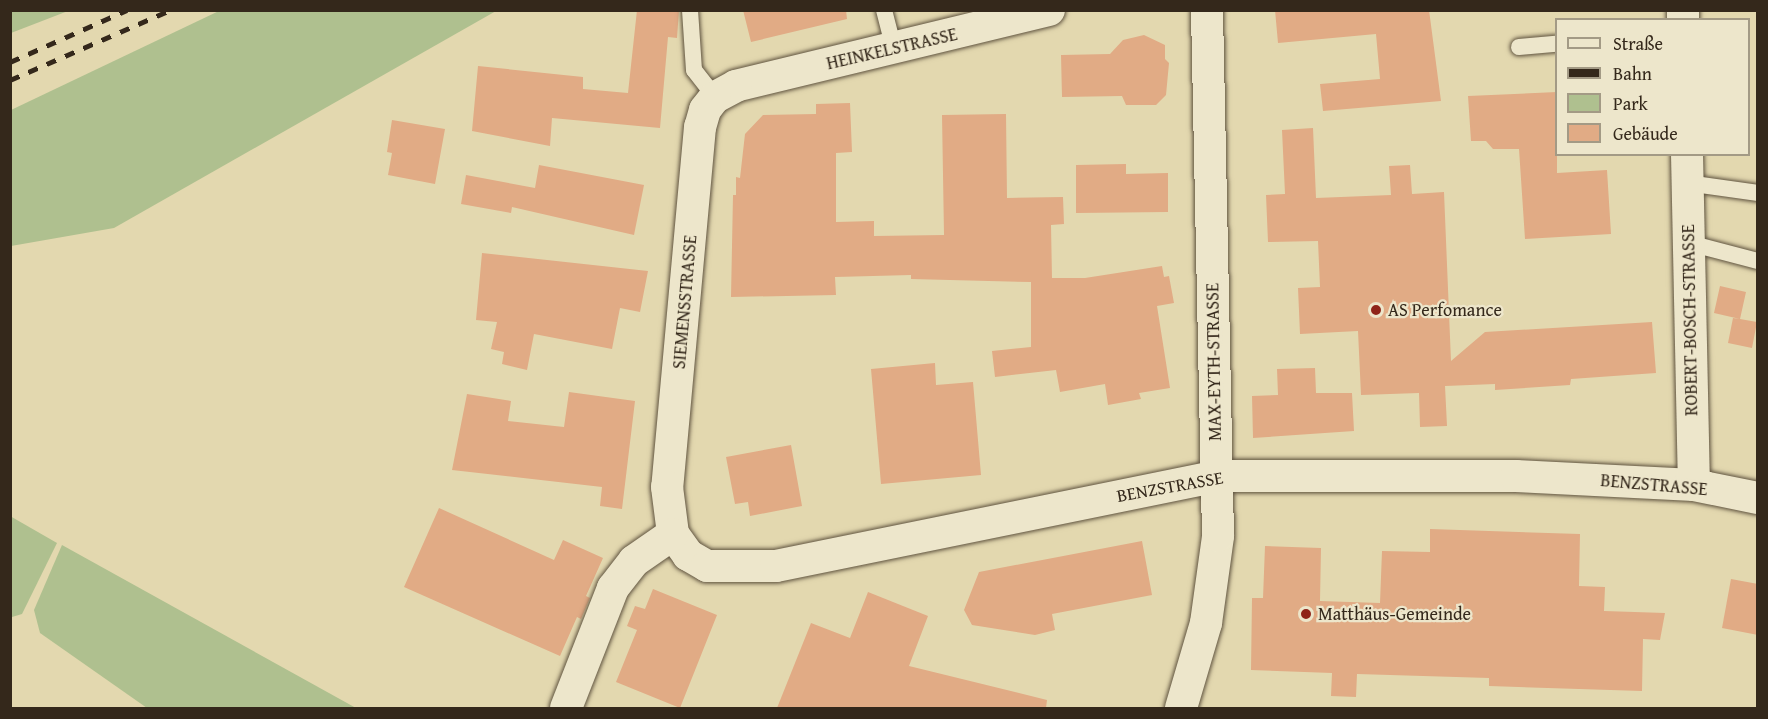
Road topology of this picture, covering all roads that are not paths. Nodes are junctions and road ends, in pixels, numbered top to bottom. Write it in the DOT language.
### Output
graph roads {
  1 [pos="690,10"];
  2 [pos="884,10"];
  3 [pos="1049,10"];
  4 [pos="1207,10"];
  5 [pos="1555,44"];
  6 [pos="1519,47"];
  7 [pos="894,49"];
  8 [pos="725,91"];
  9 [pos="1687,169"];
  10 [pos="1758,194"];
  11 [pos="1689,243"];
  12 [pos="1758,261"];
  13 [pos="1217,476"];
  14 [pos="1694,485"];
  15 [pos="1758,498"];
  16 [pos="673,534"];
  17 [pos="566,708"];
  18 [pos="1181,708"];
  1 -- 8 [label="lane"];
  2 -- 7 [label="lane"];
  3 -- 7 [label="street, HEINKELSTRASSE"];
  4 -- 13 [label="street, MAX-EYTH-STRASSE"];
  5 -- 6 [label="lane"];
  7 -- 8 [label="street, HEINKELSTRASSE"];
  8 -- 16 [label="street, SIEMENSSTRASSE"];
  9 -- 10 [label="lane"];
  9 -- 11 [label="street, ROBERT-BOSCH-STRASSE"];
  11 -- 12 [label="lane"];
  11 -- 14 [label="street, ROBERT-BOSCH-STRASSE"];
  13 -- 14 [label="street, BENZSTRASSE"];
  13 -- 16 [label="street, BENZSTRASSE"];
  13 -- 18 [label="street, MAX-EYTH-STRASSE"];
  14 -- 15 [label="street, BENZSTRASSE"];
  16 -- 17 [label="street"];
}
